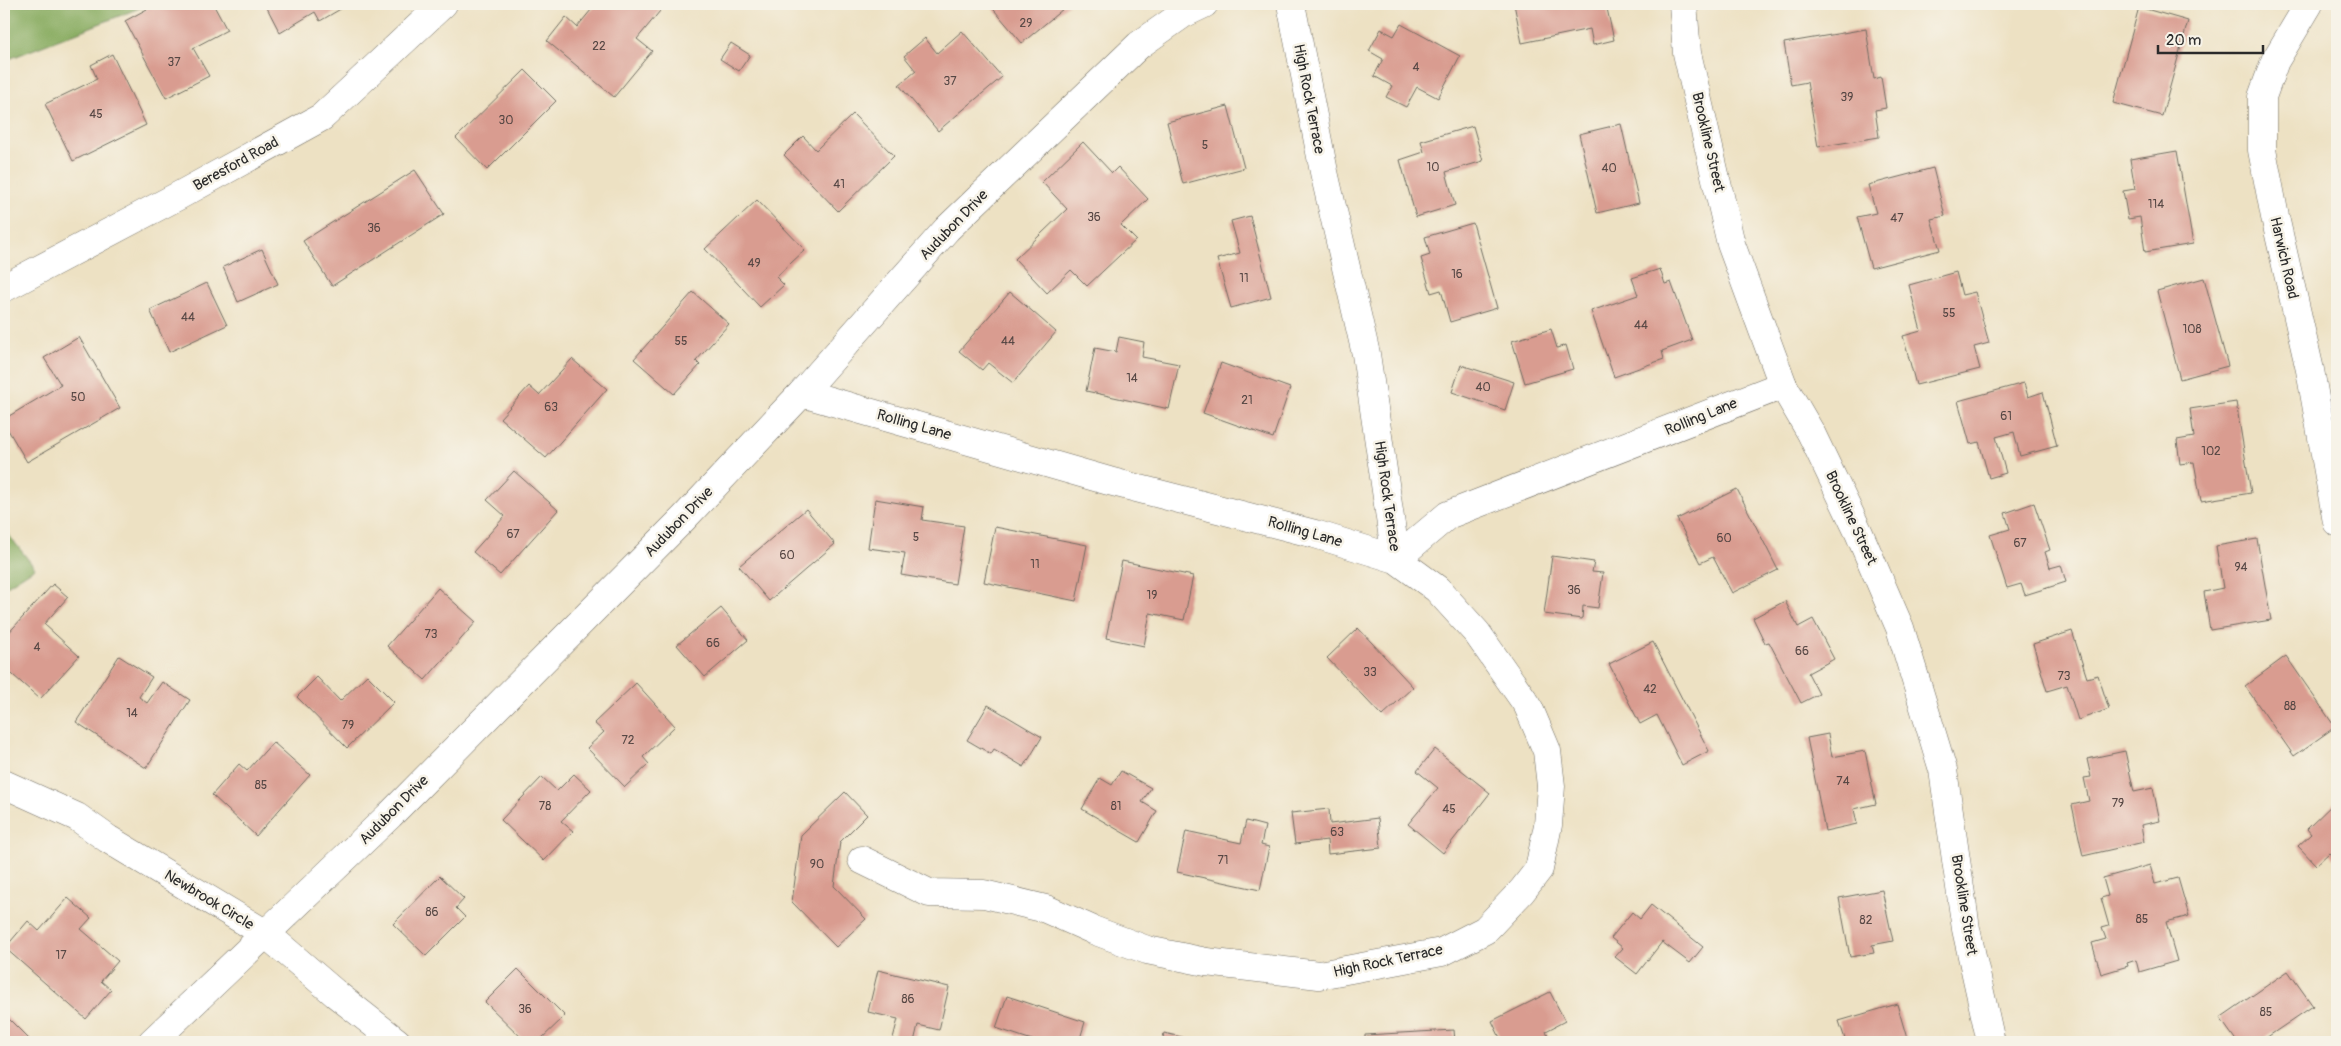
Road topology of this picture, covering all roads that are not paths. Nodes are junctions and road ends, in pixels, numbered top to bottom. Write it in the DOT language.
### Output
graph roads {
  1 [pos="443,4"];
  2 [pos="1204,4"];
  3 [pos="1291,4"];
  4 [pos="1683,4"];
  5 [pos="2310,4"];
  6 [pos="4,288"];
  7 [pos="1782,384"];
  8 [pos="802,393"];
  9 [pos="2337,522"];
  10 [pos="1396,559"];
  11 [pos="4,784"];
  12 [pos="862,860"];
  13 [pos="266,934"];
  14 [pos="152,1042"];
  15 [pos="397,1042"];
  16 [pos="1991,1042"];
  1 -- 6 [label="street, Beresford Road"];
  2 -- 8 [label="street, Audubon Drive"];
  3 -- 10 [label="street, High Rock Terrace"];
  4 -- 7 [label="street, Brookline Street"];
  5 -- 9 [label="street, Harwich Road"];
  7 -- 10 [label="street, Rolling Lane"];
  7 -- 16 [label="street, Brookline Street"];
  8 -- 10 [label="street, Rolling Lane"];
  8 -- 13 [label="street, Audubon Drive"];
  10 -- 12 [label="street, High Rock Terrace"];
  11 -- 13 [label="street, Newbrook Circle"];
  13 -- 14 [label="street, Audubon Drive"];
  13 -- 15 [label="street, Newbrook Circle"];
}
